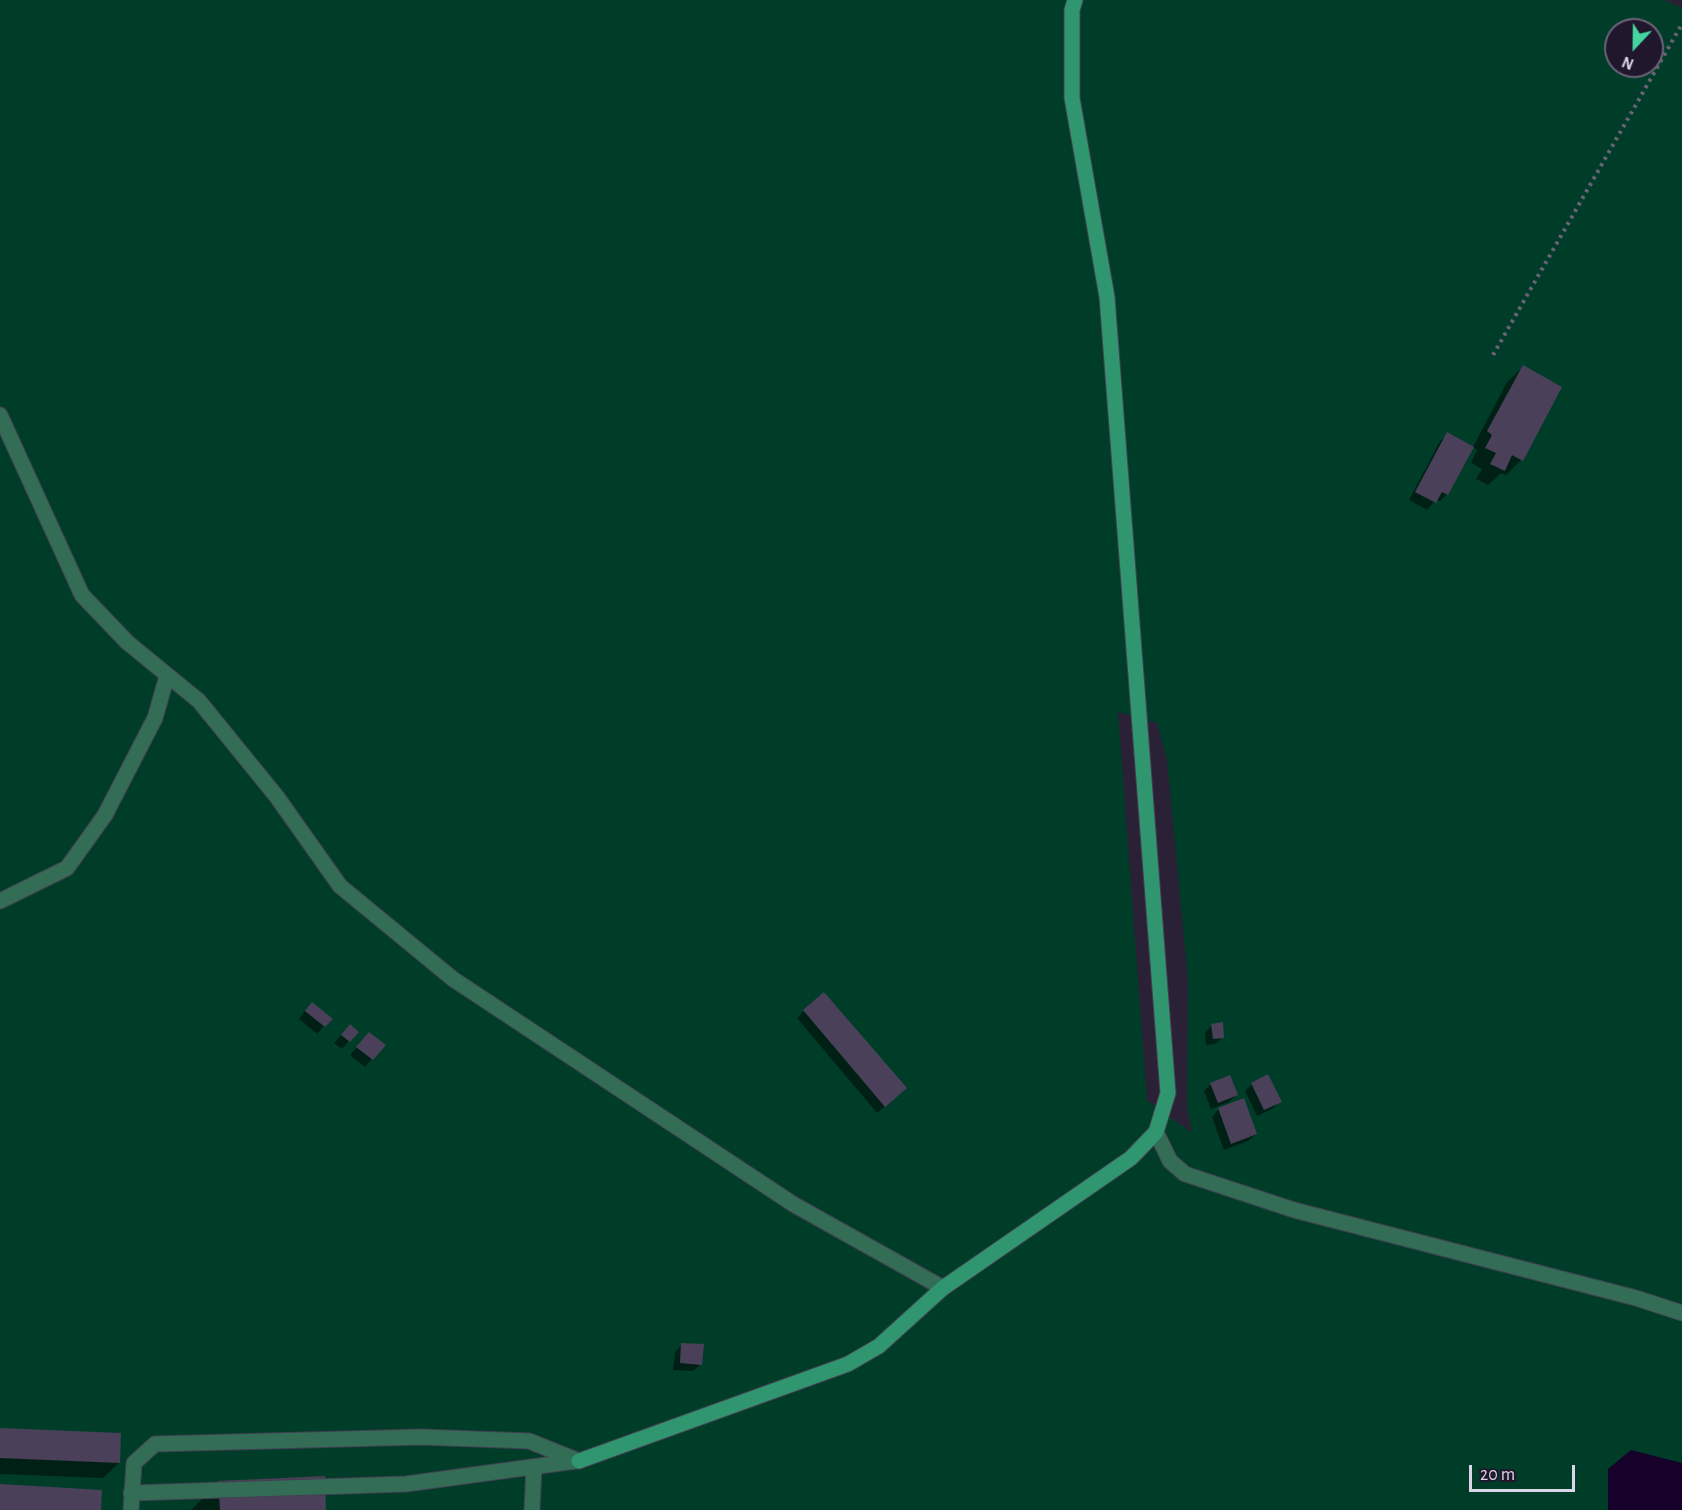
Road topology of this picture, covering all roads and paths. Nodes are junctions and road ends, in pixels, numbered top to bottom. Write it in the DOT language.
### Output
graph roads {
  1 [pos="1075,0"];
  2 [pos="1682,24"];
  3 [pos="1493,355"];
  4 [pos="0,416"];
  5 [pos="167,676"];
  6 [pos="0,901"];
  7 [pos="1156,1132"];
  8 [pos="943,1288"];
  9 [pos="1682,1313"];
  10 [pos="579,1461"];
  11 [pos="534,1467"];
  12 [pos="131,1493"];
  13 [pos="131,1510"];
  14 [pos="532,1510"];
  1 -- 7 [label="street"];
  2 -- 3 [label="path"];
  4 -- 5 [label="lane"];
  5 -- 6 [label="lane"];
  5 -- 8 [label="lane"];
  7 -- 8 [label="street"];
  7 -- 9 [label="lane"];
  8 -- 10 [label="street"];
  10 -- 11 [label="lane"];
  10 -- 12 [label="lane"];
  11 -- 12 [label="lane"];
  11 -- 14 [label="lane"];
  12 -- 13 [label="lane"];
}
